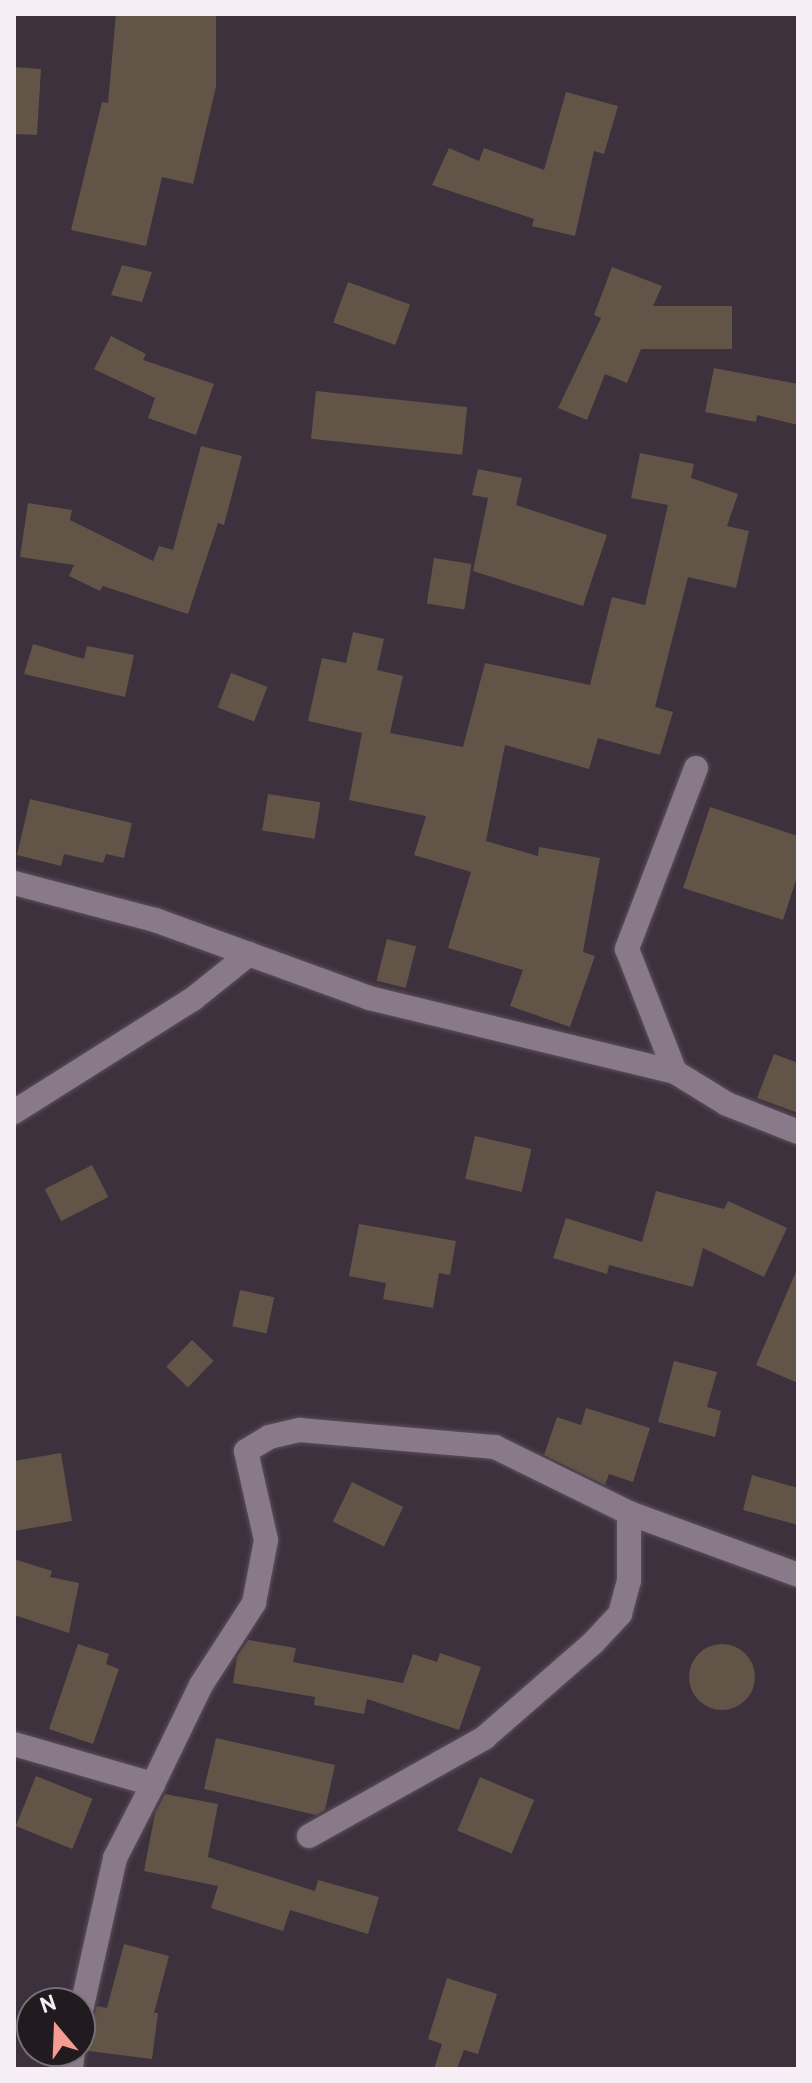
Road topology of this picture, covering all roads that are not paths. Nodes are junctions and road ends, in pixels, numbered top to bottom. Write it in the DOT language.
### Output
graph roads {
  1 [pos="696,768"];
  2 [pos="14,883"];
  3 [pos="249,954"];
  4 [pos="675,1072"];
  5 [pos="14,1112"];
  6 [pos="798,1132"];
  7 [pos="629,1513"];
  8 [pos="798,1575"];
  9 [pos="14,1744"];
  10 [pos="153,1784"];
  11 [pos="309,1836"];
  12 [pos="86,1987"];
  1 -- 4 [label="street"];
  2 -- 3 [label="street"];
  3 -- 4 [label="street"];
  3 -- 5 [label="street"];
  4 -- 6 [label="street"];
  7 -- 8 [label="street"];
  7 -- 10 [label="street"];
  7 -- 11 [label="street"];
  9 -- 10 [label="street"];
  10 -- 12 [label="street"];
}
